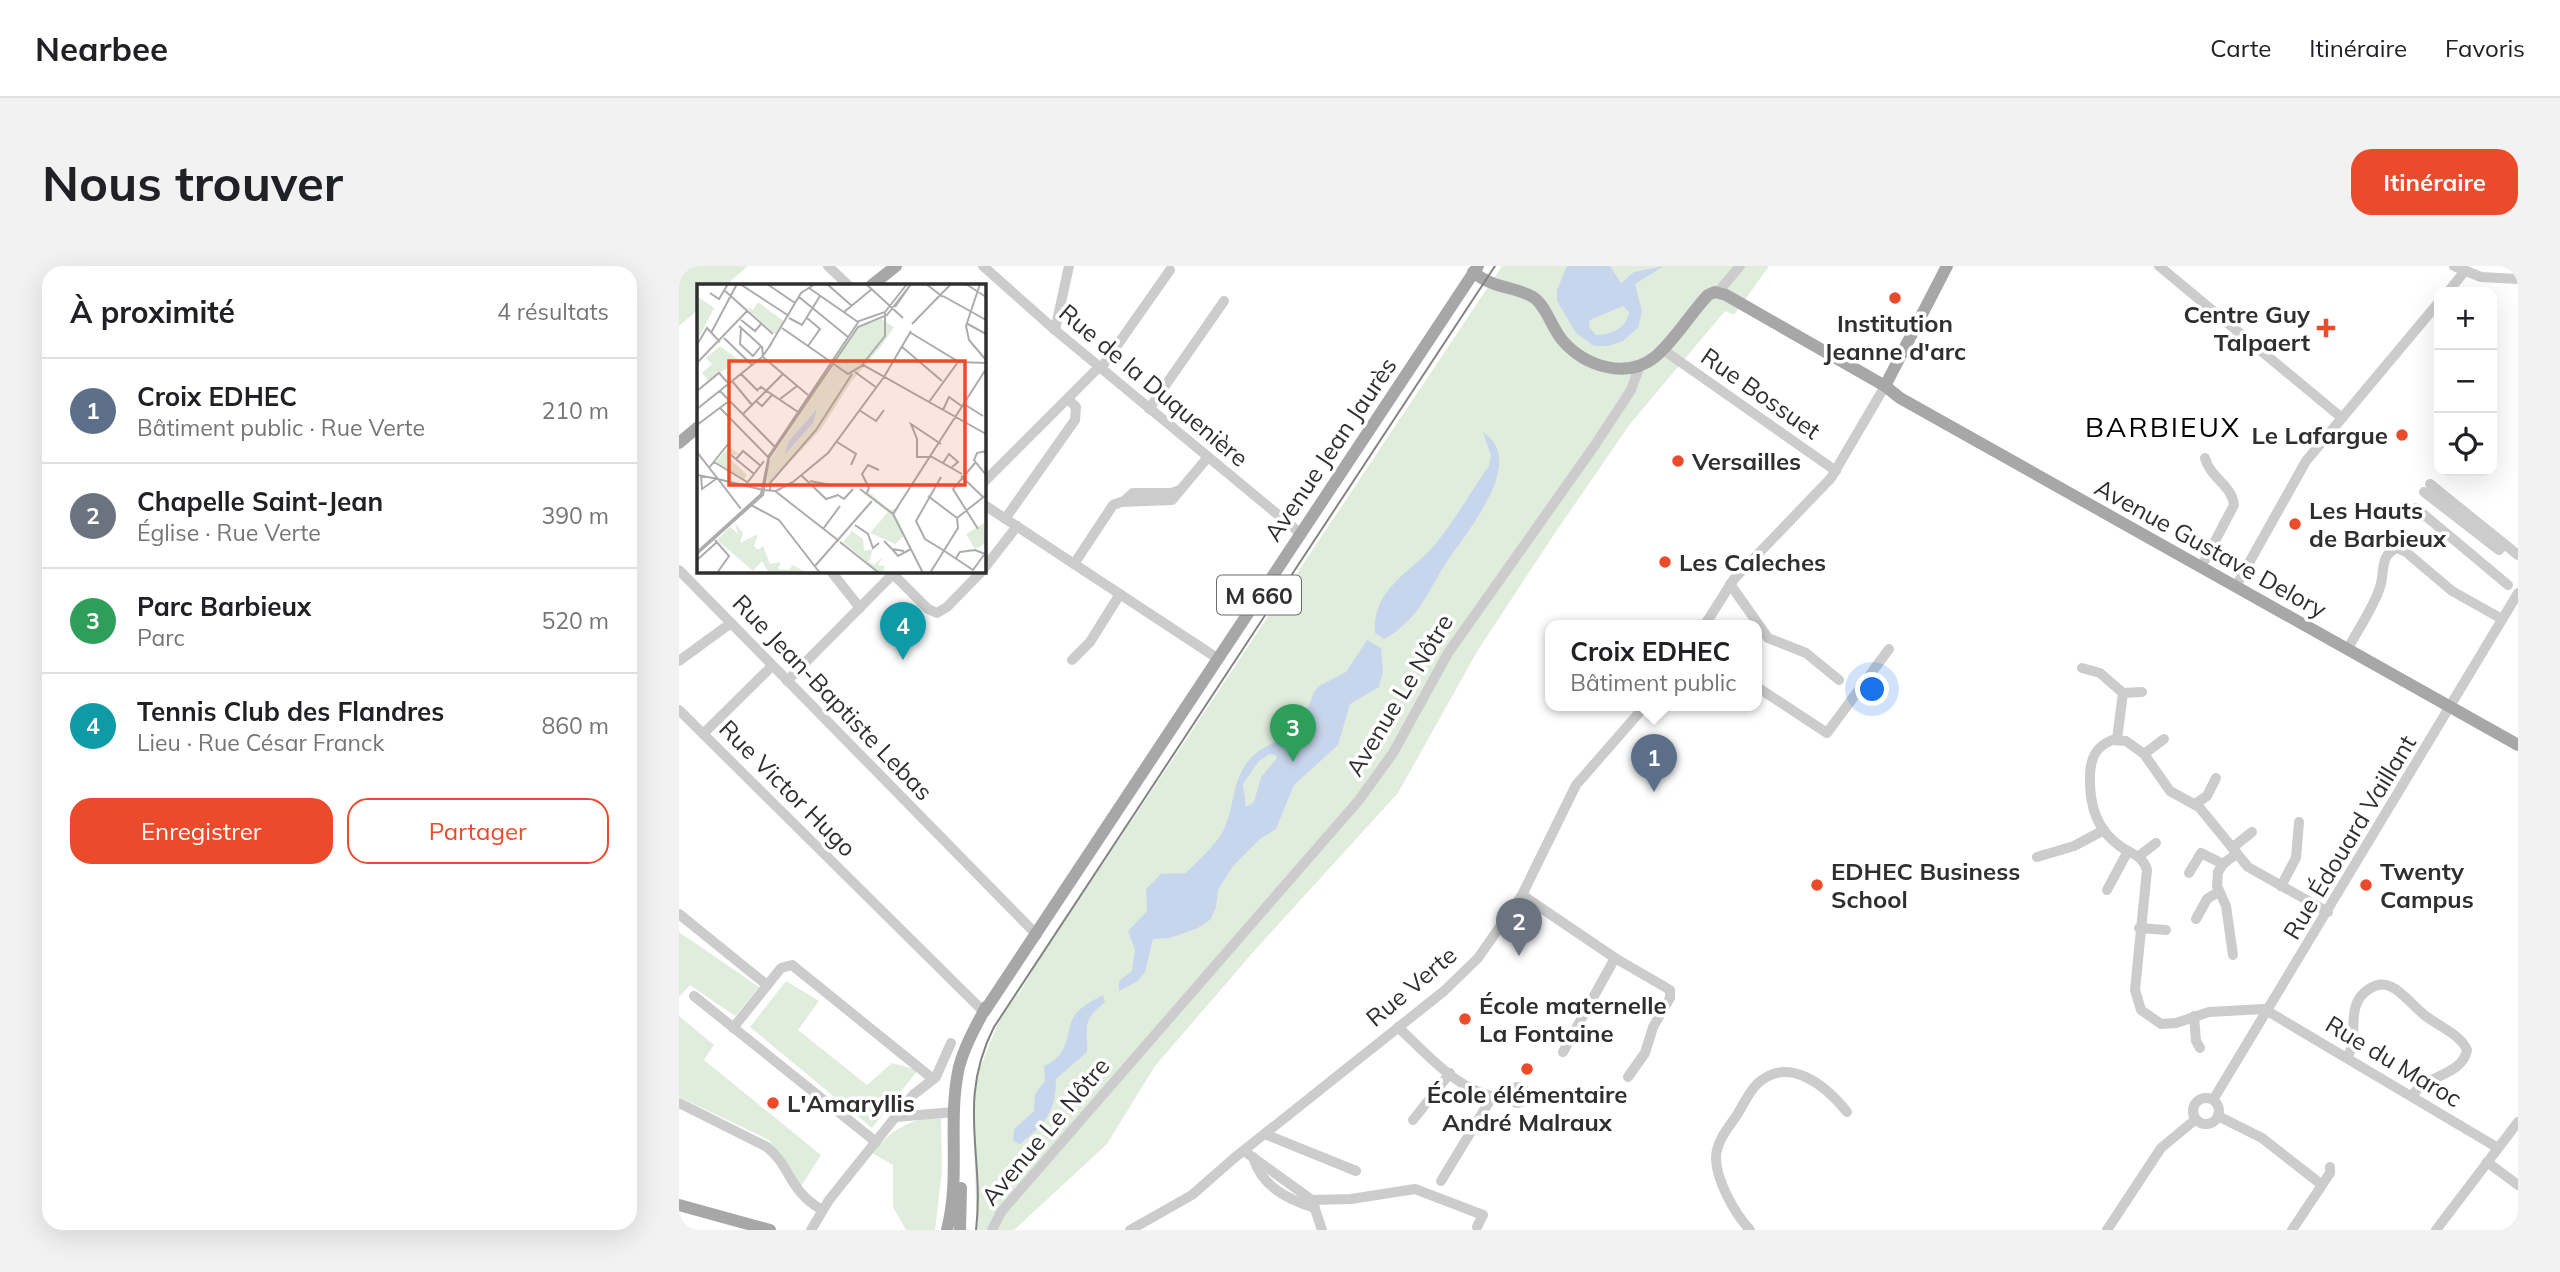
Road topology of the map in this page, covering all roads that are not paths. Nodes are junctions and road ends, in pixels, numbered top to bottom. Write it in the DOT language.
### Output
graph roads {
  1 [pos="828,266"];
  2 [pos="896,266"];
  3 [pos="983,266"];
  4 [pos="1069,266"];
  5 [pos="1740,266"];
  6 [pos="1947,266"];
  7 [pos="2159,266"];
  8 [pos="2454,266"];
  9 [pos="1472,268"];
  10 [pos="1170,270"];
  11 [pos="2465,272"];
  12 [pos="2518,279"];
  13 [pos="847,284"];
  14 [pos="873,284"];
  15 [pos="2452,287"];
  16 [pos="1718,292"];
  17 [pos="1224,301"];
  18 [pos="2434,308"];
  19 [pos="1055,330"];
  20 [pos="1662,349"];
  21 [pos="1640,365"];
  22 [pos="1101,367"];
  23 [pos="1885,386"];
  24 [pos="1068,399"];
  25 [pos="1150,409"];
  26 [pos="2342,418"];
  27 [pos="697,428"];
  28 [pos="680,441"];
  29 [pos="1208,457"];
  30 [pos="2206,458"];
  31 [pos="1836,471"];
  32 [pos="985,481"];
  33 [pos="2427,488"];
  34 [pos="985,505"];
  35 [pos="2416,508"];
  36 [pos="1005,519"];
  37 [pos="1017,526"];
  38 [pos="1300,533"];
  39 [pos="2518,555"];
  40 [pos="2205,560"];
  41 [pos="1074,564"];
  42 [pos="985,567"];
  43 [pos="832,572"];
  44 [pos="895,572"];
  45 [pos="981,572"];
  46 [pos="681,576"];
  47 [pos="2237,583"];
  48 [pos="1730,584"];
  49 [pos="1120,594"];
  50 [pos="2515,594"];
  51 [pos="860,608"];
  52 [pos="2502,619"];
  53 [pos="1708,620"];
  54 [pos="1755,620"];
  55 [pos="731,623"];
  56 [pos="1762,629"];
  57 [pos="2351,643"];
  58 [pos="1889,649"];
  59 [pos="1217,658"];
  60 [pos="1072,660"];
  61 [pos="679,661"];
  62 [pos="772,666"];
  63 [pos="2081,668"];
  64 [pos="1839,680"];
  65 [pos="787,681"];
  66 [pos="1762,690"];
  67 [pos="2142,692"];
  68 [pos="2123,693"];
  69 [pos="2452,704"];
  70 [pos="679,710"];
  71 [pos="1641,711"];
  72 [pos="703,734"];
  73 [pos="2518,736"];
  74 [pos="2164,738"];
  75 [pos="2117,739"];
  76 [pos="2518,745"];
  77 [pos="2144,754"];
  78 [pos="2216,778"];
  79 [pos="2195,804"];
  80 [pos="2299,822"];
  81 [pos="2104,830"];
  82 [pos="2252,832"];
  83 [pos="2156,843"];
  84 [pos="2128,851"];
  85 [pos="2234,851"];
  86 [pos="2139,856"];
  87 [pos="2037,857"];
  88 [pos="2223,864"];
  89 [pos="2189,873"];
  90 [pos="2281,886"];
  91 [pos="2107,890"];
  92 [pos="2218,892"];
  93 [pos="1523,895"];
  94 [pos="2328,912"];
  95 [pos="679,914"];
  96 [pos="2196,919"];
  97 [pos="2139,928"];
  98 [pos="2166,930"];
  99 [pos="1035,933"];
  100 [pos="2233,955"];
  101 [pos="1615,958"];
  102 [pos="767,985"];
  103 [pos="694,996"];
  104 [pos="2269,1011"];
  105 [pos="984,1012"];
  106 [pos="2194,1016"];
  107 [pos="1398,1027"];
  108 [pos="733,1028"];
  109 [pos="951,1043"];
  110 [pos="2200,1048"];
  111 [pos="1563,1052"];
  112 [pos="2347,1058"];
  113 [pos="1450,1073"];
  114 [pos="1628,1076"];
  115 [pos="933,1079"];
  116 [pos="2412,1096"];
  117 [pos="1492,1097"];
  118 [pos="1510,1098"];
  119 [pos="2213,1100"];
  120 [pos="679,1103"];
  121 [pos="954,1112"];
  122 [pos="1847,1112"];
  123 [pos="2218,1116"];
  124 [pos="896,1117"];
  125 [pos="2196,1119"];
  126 [pos="1413,1120"];
  127 [pos="2518,1122"];
  128 [pos="1265,1134"];
  129 [pos="876,1142"];
  130 [pos="2498,1147"];
  131 [pos="1244,1151"];
  132 [pos="955,1153"];
  133 [pos="2487,1162"];
  134 [pos="2330,1167"];
  135 [pos="1356,1171"];
  136 [pos="1441,1181"];
  137 [pos="2322,1185"];
  138 [pos="2518,1185"];
  139 [pos="1313,1204"];
  140 [pos="679,1205"];
  141 [pos="822,1210"];
  142 [pos="1477,1227"];
  143 [pos="770,1230"];
  144 [pos="811,1230"];
  145 [pos="947,1230"];
  146 [pos="960,1230"];
  147 [pos="992,1230"];
  148 [pos="1130,1230"];
  149 [pos="1322,1230"];
  150 [pos="1750,1230"];
  151 [pos="2107,1230"];
  152 [pos="2292,1230"];
  153 [pos="2436,1230"];
  1 -- 13 [label="street"];
  2 -- 14 [label="main road"];
  3 -- 19 [label="street, Rue de la Duquenière"];
  4 -- 19 [label="street"];
  5 -- 16 [label="street"];
  6 -- 23 [label="main road"];
  7 -- 26 [label="street"];
  8 -- 11 [label="street"];
  9 -- 21 [label="main road"];
  9 -- 38 [label="main road, Avenue Jean Jaurès / M 660"];
  10 -- 22 [label="street"];
  11 -- 12 [label="street"];
  11 -- 15 [label="street"];
  16 -- 20 [label="main road"];
  16 -- 23 [label="main road, Avenue Gustave Delory"];
  17 -- 25 [label="street"];
  18 -- 26 [label="street"];
  19 -- 22 [label="street, Rue de la Duquenière"];
  20 -- 21 [label="main road"];
  20 -- 31 [label="street, Rue Bossuet"];
  21 -- 147 [label="street, Avenue Le Nôtre"];
  22 -- 24 [label="street"];
  22 -- 25 [label="street, Rue de la Duquenière"];
  23 -- 31 [label="street"];
  23 -- 40 [label="main road, Avenue Gustave Delory"];
  23 -- 47 [label="main road, Avenue Gustave Delory"];
  24 -- 32 [label="street"];
  24 -- 36 [label="street"];
  25 -- 29 [label="street, Rue de la Duquenière"];
  26 -- 47 [label="street"];
  27 -- 28 [label="main road"];
  29 -- 38 [label="street, Rue de la Duquenière"];
  29 -- 41 [label="street"];
  30 -- 40 [label="street"];
  31 -- 48 [label="street"];
  33 -- 39 [label="street"];
  34 -- 36 [label="street"];
  35 -- 50 [label="street"];
  36 -- 37 [label="street"];
  37 -- 41 [label="street"];
  37 -- 42 [label="street"];
  38 -- 59 [label="main road, Avenue Jean Jaurès / M 660"];
  40 -- 47 [label="main road, Avenue Gustave Delory"];
  41 -- 49 [label="street"];
  43 -- 51 [label="street"];
  44 -- 45 [label="street"];
  44 -- 51 [label="street"];
  46 -- 55 [label="street, Rue Jean-Baptiste Lebas"];
  47 -- 57 [label="main road, Avenue Gustave Delory"];
  47 -- 69 [label="main road, Avenue Gustave Delory"];
  48 -- 53 [label="street"];
  48 -- 54 [label="street"];
  49 -- 59 [label="street"];
  49 -- 60 [label="street"];
  50 -- 52 [label="street, Rue Édouard Vaillant"];
  51 -- 65 [label="street"];
  52 -- 57 [label="street"];
  52 -- 69 [label="street, Rue Édouard Vaillant"];
  55 -- 61 [label="street"];
  55 -- 62 [label="street, Rue Jean-Baptiste Lebas"];
  56 -- 64 [label="street"];
  57 -- 69 [label="main road, Avenue Gustave Delory"];
  58 -- 66 [label="street"];
  59 -- 99 [label="main road, Avenue Jean Jaurès / M 660"];
  62 -- 65 [label="street, Rue Jean-Baptiste Lebas"];
  62 -- 72 [label="street"];
  63 -- 68 [label="street"];
  65 -- 99 [label="street, Rue Jean-Baptiste Lebas"];
  67 -- 68 [label="street"];
  68 -- 75 [label="street"];
  69 -- 73 [label="main road, Avenue Gustave Delory"];
  69 -- 76 [label="main road, Avenue Gustave Delory"];
  69 -- 94 [label="street, Rue Édouard Vaillant"];
  70 -- 72 [label="street, Rue Victor Hugo"];
  71 -- 93 [label="street, Rue Verte"];
  72 -- 105 [label="street, Rue Victor Hugo"];
  74 -- 77 [label="street"];
  75 -- 77 [label="street"];
  75 -- 81 [label="street"];
  77 -- 79 [label="street"];
  78 -- 79 [label="street"];
  79 -- 85 [label="street"];
  80 -- 90 [label="street"];
  81 -- 84 [label="street"];
  81 -- 87 [label="street"];
  82 -- 85 [label="street"];
  83 -- 86 [label="street"];
  84 -- 86 [label="street"];
  84 -- 91 [label="street"];
  85 -- 88 [label="street"];
  85 -- 90 [label="street"];
  86 -- 97 [label="street"];
  88 -- 89 [label="street"];
  88 -- 92 [label="street"];
  90 -- 94 [label="street"];
  92 -- 96 [label="street"];
  92 -- 100 [label="street"];
  93 -- 101 [label="street"];
  93 -- 107 [label="street, Rue Verte"];
  94 -- 104 [label="street, Rue Édouard Vaillant"];
  95 -- 102 [label="street"];
  97 -- 98 [label="street"];
  97 -- 106 [label="street"];
  99 -- 105 [label="main road, Avenue Jean Jaurès / M 660"];
  101 -- 111 [label="street"];
  101 -- 114 [label="street"];
  102 -- 108 [label="street"];
  102 -- 115 [label="street"];
  103 -- 108 [label="street"];
  104 -- 106 [label="street"];
  104 -- 112 [label="street, Rue du Maroc"];
  104 -- 119 [label="street, Rue Édouard Vaillant"];
  105 -- 121 [label="main road, Avenue Jean Jaurès / M 660"];
  106 -- 110 [label="street"];
  107 -- 113 [label="street"];
  107 -- 128 [label="street, Rue Verte"];
  108 -- 129 [label="street"];
  109 -- 115 [label="street"];
  112 -- 116 [label="street, Rue du Maroc"];
  112 -- 116 [label="street"];
  113 -- 117 [label="street"];
  113 -- 126 [label="street"];
  115 -- 124 [label="street"];
  116 -- 130 [label="street, Rue du Maroc"];
  117 -- 118 [label="street"];
  117 -- 136 [label="street"];
  119 -- 123 [label="street"];
  119 -- 125 [label="street"];
  120 -- 141 [label="street"];
  121 -- 124 [label="street"];
  121 -- 132 [label="main road, Avenue Jean Jaurès / M 660"];
  122 -- 150 [label="street"];
  123 -- 125 [label="street"];
  123 -- 137 [label="street"];
  124 -- 129 [label="street"];
  125 -- 151 [label="street"];
  127 -- 130 [label="street"];
  128 -- 131 [label="street, Rue Verte"];
  128 -- 135 [label="street"];
  129 -- 141 [label="street"];
  130 -- 133 [label="street"];
  131 -- 139 [label="street"];
  131 -- 148 [label="street, Rue Verte"];
  132 -- 145 [label="main road, Avenue Jean Jaurès / M 660"];
  132 -- 146 [label="main road, Avenue Jean Jaurès / M 660"];
  133 -- 138 [label="street"];
  133 -- 153 [label="street"];
  134 -- 137 [label="street"];
  137 -- 152 [label="street"];
  139 -- 142 [label="street"];
  139 -- 149 [label="street"];
  140 -- 143 [label="main road"];
  141 -- 144 [label="street"];
}
